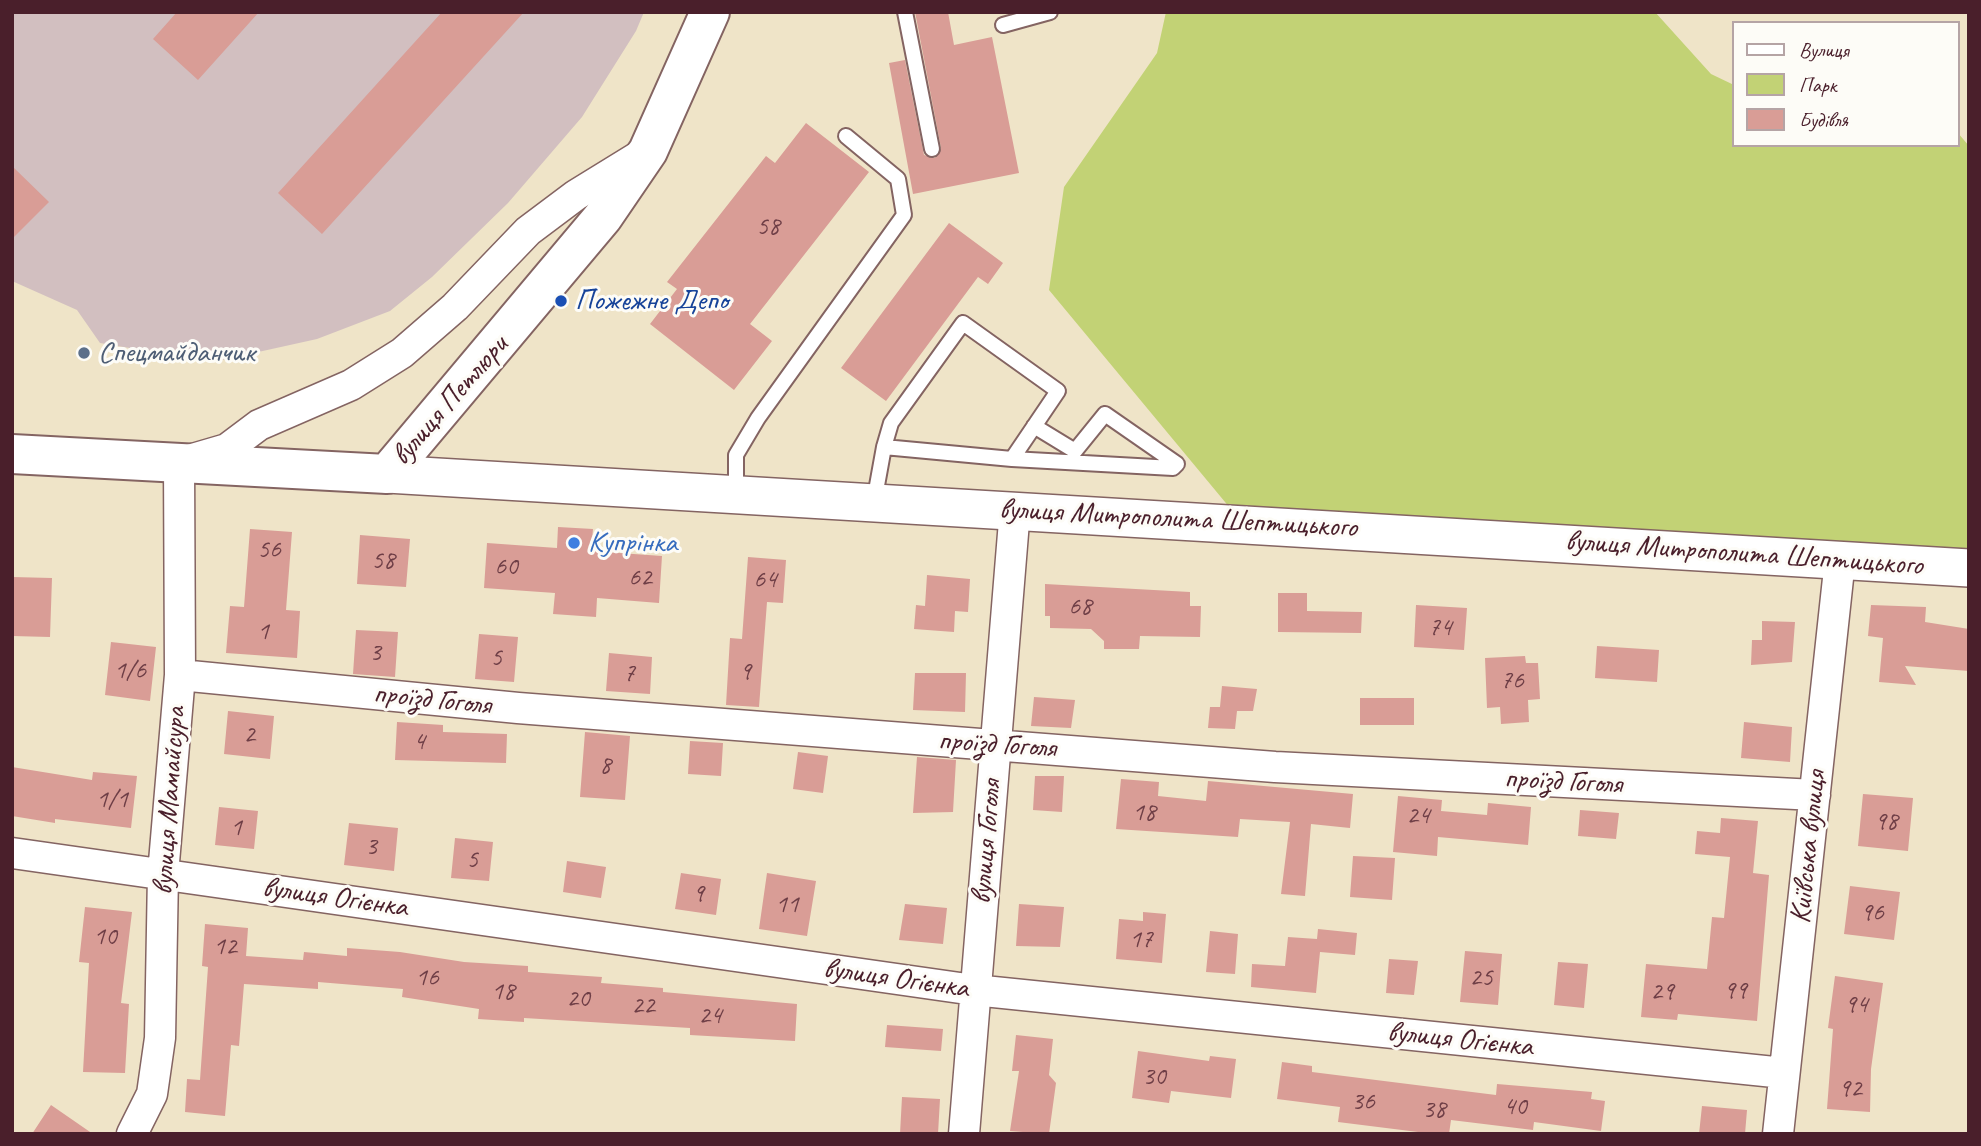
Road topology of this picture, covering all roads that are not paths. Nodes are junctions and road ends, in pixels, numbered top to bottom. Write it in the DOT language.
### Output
graph roads {
  1 [pos="710,12"];
  2 [pos="905,12"];
  3 [pos="1050,12"];
  4 [pos="1003,25"];
  5 [pos="846,136"];
  6 [pos="932,149"];
  7 [pos="648,151"];
  8 [pos="1034,426"];
  9 [pos="884,447"];
  10 [pos="12,454"];
  11 [pos="1012,459"];
  12 [pos="179,463"];
  13 [pos="387,474"];
  14 [pos="736,494"];
  15 [pos="874,502"];
  16 [pos="1015,509"];
  17 [pos="1840,560"];
  18 [pos="1969,568"];
  19 [pos="180,675"];
  20 [pos="995,745"];
  21 [pos="1815,795"];
  22 [pos="12,853"];
  23 [pos="163,874"];
  24 [pos="974,990"];
  25 [pos="1784,1073"];
  26 [pos="135,1133"];
  27 [pos="964,1134"];
  28 [pos="1778,1134"];
  1 -- 7 [label="main road, вулиця Петлюри"];
  2 -- 6 [label="lane"];
  3 -- 4 [label="lane"];
  5 -- 14 [label="lane"];
  7 -- 12 [label="street"];
  7 -- 13 [label="main road, вулиця Петлюри"];
  8 -- 9 [label="lane"];
  8 -- 11 [label="lane"];
  8 -- 11 [label="lane"];
  9 -- 11 [label="lane"];
  9 -- 15 [label="lane"];
  10 -- 12 [label="main road, вулиця Петлюри"];
  12 -- 13 [label="main road, вулиця Петлюри"];
  12 -- 19 [label="street, вулиця Мамайсура"];
  13 -- 14 [label="street, вулиця Митрополита Шептицького"];
  14 -- 15 [label="street, вулиця Митрополита Шептицького"];
  15 -- 16 [label="street, вулиця Митрополита Шептицького"];
  16 -- 17 [label="street, вулиця Митрополита Шептицького"];
  16 -- 20 [label="street, вулиця Гоголя"];
  17 -- 18 [label="street, вулиця Митрополита Шептицького"];
  17 -- 21 [label="street, Київська вулиця"];
  19 -- 20 [label="street, проїзд Гоголя"];
  19 -- 23 [label="street, вулиця Мамайсура"];
  20 -- 21 [label="street, проїзд Гоголя"];
  20 -- 24 [label="street, вулиця Гоголя"];
  21 -- 25 [label="street, Київська вулиця"];
  22 -- 23 [label="street, вулиця Огієнка"];
  23 -- 24 [label="street, вулиця Огієнка"];
  23 -- 26 [label="street, вулиця Мамайсура"];
  24 -- 25 [label="street, вулиця Огієнка"];
  24 -- 27 [label="street, вулиця Гоголя"];
  25 -- 28 [label="street, Київська вулиця"];
}
